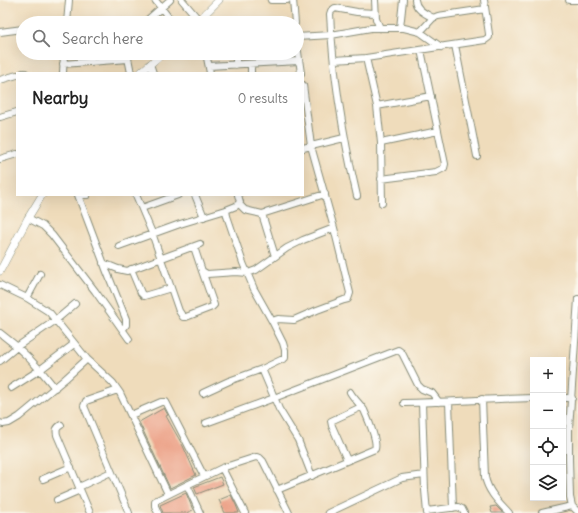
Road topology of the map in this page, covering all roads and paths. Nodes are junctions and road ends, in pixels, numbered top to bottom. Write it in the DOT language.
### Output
graph roads {
  1 [pos="69,0"];
  2 [pos="155,0"];
  3 [pos="170,0"];
  4 [pos="182,0"];
  5 [pos="219,0"];
  6 [pos="271,0"];
  7 [pos="287,0"];
  8 [pos="293,0"];
  9 [pos="375,0"];
  10 [pos="403,0"];
  11 [pos="415,0"];
  12 [pos="484,0"];
  13 [pos="569,0"];
  14 [pos="578,0"];
  15 [pos="161,8"];
  16 [pos="485,9"];
  17 [pos="375,13"];
  18 [pos="68,16"];
  19 [pos="152,16"];
  20 [pos="168,16"];
  21 [pos="194,16"];
  22 [pos="204,16"];
  23 [pos="294,16"];
  24 [pos="433,18"];
  25 [pos="380,28"];
  26 [pos="400,28"];
  27 [pos="16,30"];
  28 [pos="0,32"];
  29 [pos="420,32"];
  30 [pos="331,35"];
  31 [pos="304,37"];
  32 [pos="455,45"];
  33 [pos="441,47"];
  34 [pos="421,50"];
  35 [pos="366,58"];
  36 [pos="63,60"];
  37 [pos="96,60"];
  38 [pos="129,60"];
  39 [pos="155,60"];
  40 [pos="207,60"];
  41 [pos="236,60"];
  42 [pos="334,60"];
  43 [pos="299,61"];
  44 [pos="63,64"];
  45 [pos="150,64"];
  46 [pos="251,64"];
  47 [pos="236,65"];
  48 [pos="209,70"];
  49 [pos="63,72"];
  50 [pos="131,72"];
  51 [pos="141,72"];
  52 [pos="153,72"];
  53 [pos="251,72"];
  54 [pos="301,72"];
  55 [pos="16,75"];
  56 [pos="0,80"];
  57 [pos="431,96"];
  58 [pos="304,99"];
  59 [pos="377,106"];
  60 [pos="16,112"];
  61 [pos="0,117"];
  62 [pos="438,131"];
  63 [pos="344,138"];
  64 [pos="381,143"];
  65 [pos="311,146"];
  66 [pos="304,148"];
  67 [pos="16,154"];
  68 [pos="477,156"];
  69 [pos="0,159"];
  70 [pos="382,179"];
  71 [pos="324,194"];
  72 [pos="41,196"];
  73 [pos="78,196"];
  74 [pos="136,196"];
  75 [pos="175,196"];
  76 [pos="195,196"];
  77 [pos="238,196"];
  78 [pos="357,196"];
  79 [pos="382,203"];
  80 [pos="238,204"];
  81 [pos="142,208"];
  82 [pos="226,210"];
  83 [pos="262,214"];
  84 [pos="204,217"];
  85 [pos="28,218"];
  86 [pos="334,228"];
  87 [pos="152,233"];
  88 [pos="200,244"];
  89 [pos="119,246"];
  90 [pos="194,247"];
  91 [pos="275,256"];
  92 [pos="160,258"];
  93 [pos="103,263"];
  94 [pos="131,269"];
  95 [pos="0,271"];
  96 [pos="202,271"];
  97 [pos="248,273"];
  98 [pos="40,274"];
  99 [pos="0,285"];
  100 [pos="171,288"];
  101 [pos="27,298"];
  102 [pos="578,299"];
  103 [pos="75,304"];
  104 [pos="56,320"];
  105 [pos="272,321"];
  106 [pos="123,329"];
  107 [pos="0,333"];
  108 [pos="129,339"];
  109 [pos="74,344"];
  110 [pos="18,346"];
  111 [pos="87,359"];
  112 [pos="0,361"];
  113 [pos="262,369"];
  114 [pos="40,370"];
  115 [pos="11,388"];
  116 [pos="54,388"];
  117 [pos="118,390"];
  118 [pos="350,392"];
  119 [pos="203,393"];
  120 [pos="274,398"];
  121 [pos="530,398"];
  122 [pos="566,398"];
  123 [pos="572,398"];
  124 [pos="482,399"];
  125 [pos="439,402"];
  126 [pos="449,402"];
  127 [pos="404,403"];
  128 [pos="422,403"];
  129 [pos="361,407"];
  130 [pos="131,416"];
  131 [pos="0,423"];
  132 [pos="206,423"];
  133 [pos="61,425"];
  134 [pos="347,460"];
  135 [pos="71,467"];
  136 [pos="222,468"];
  137 [pos="111,472"];
  138 [pos="424,475"];
  139 [pos="204,476"];
  140 [pos="312,476"];
  141 [pos="43,479"];
  142 [pos="187,485"];
  143 [pos="80,488"];
  144 [pos="277,490"];
  145 [pos="168,494"];
  146 [pos="57,500"];
  147 [pos="572,506"];
  148 [pos="453,508"];
  149 [pos="427,512"];
  150 [pos="578,512"];
  151 [pos="90,513"];
  152 [pos="129,513"];
  153 [pos="158,513"];
  154 [pos="200,513"];
  155 [pos="245,513"];
  156 [pos="289,513"];
  157 [pos="328,513"];
  158 [pos="464,513"];
  159 [pos="509,513"];
  160 [pos="542,513"];
  1 -- 18 [label="street"];
  2 -- 15 [label="street"];
  3 -- 15 [label="street"];
  4 -- 21 [label="street"];
  5 -- 22 [label="street"];
  6 -- 7 [label="street"];
  8 -- 23 [label="street"];
  9 -- 17 [label="street"];
  10 -- 26 [label="street"];
  11 -- 24 [label="street"];
  12 -- 16 [label="street"];
  13 -- 14 [label="street"];
  15 -- 19 [label="street"];
  15 -- 20 [label="street"];
  16 -- 24 [label="street"];
  16 -- 32 [label="street"];
  17 -- 25 [label="street"];
  17 -- 30 [label="street"];
  24 -- 29 [label="street"];
  25 -- 26 [label="street"];
  25 -- 30 [label="street"];
  26 -- 29 [label="street"];
  27 -- 28 [label="street"];
  29 -- 33 [label="street"];
  30 -- 31 [label="street"];
  30 -- 42 [label="street"];
  32 -- 33 [label="street"];
  32 -- 68 [label="street"];
  33 -- 34 [label="street"];
  34 -- 35 [label="street"];
  34 -- 57 [label="street"];
  35 -- 42 [label="street"];
  35 -- 59 [label="street"];
  36 -- 44 [label="street"];
  37 -- 44 [label="street"];
  38 -- 50 [label="street"];
  39 -- 45 [label="street"];
  40 -- 48 [label="street"];
  41 -- 47 [label="street"];
  42 -- 63 [label="street"];
  43 -- 46 [label="street"];
  43 -- 54 [label="street"];
  44 -- 49 [label="street"];
  45 -- 51 [label="street"];
  45 -- 52 [label="street"];
  46 -- 47 [label="street"];
  46 -- 53 [label="street"];
  47 -- 48 [label="street"];
  55 -- 56 [label="street"];
  57 -- 59 [label="street"];
  57 -- 62 [label="street"];
  58 -- 65 [label="street"];
  59 -- 64 [label="street"];
  60 -- 61 [label="street"];
  62 -- 64 [label="street"];
  62 -- 70 [label="street"];
  63 -- 65 [label="street"];
  63 -- 78 [label="street"];
  64 -- 70 [label="street"];
  65 -- 66 [label="street"];
  65 -- 71 [label="street"];
  67 -- 69 [label="street"];
  70 -- 79 [label="street"];
  71 -- 83 [label="street"];
  71 -- 86 [label="street"];
  72 -- 85 [label="street"];
  73 -- 93 [label="street"];
  74 -- 81 [label="street"];
  75 -- 81 [label="street"];
  76 -- 84 [label="street"];
  77 -- 80 [label="street"];
  80 -- 82 [label="street"];
  80 -- 83 [label="street"];
  81 -- 87 [label="street"];
  82 -- 84 [label="street"];
  82 -- 97 [label="street"];
  83 -- 91 [label="street"];
  84 -- 87 [label="street"];
  85 -- 95 [label="street"];
  85 -- 106 [label="street"];
  86 -- 91 [label="street"];
  86 -- 105 [label="street"];
  87 -- 89 [label="street"];
  87 -- 92 [label="street"];
  88 -- 90 [label="street"];
  90 -- 92 [label="street"];
  90 -- 96 [label="street"];
  91 -- 97 [label="street"];
  92 -- 94 [label="street"];
  92 -- 100 [label="street"];
  93 -- 94 [label="street"];
  93 -- 106 [label="street"];
  94 -- 100 [label="street"];
  96 -- 97 [label="street"];
  96 -- 100 [label="street"];
  97 -- 105 [label="street"];
  98 -- 101 [label="street"];
  99 -- 101 [label="street"];
  101 -- 104 [label="street"];
  102 -- 123 [label="street"];
  103 -- 104 [label="street"];
  104 -- 109 [label="street"];
  104 -- 110 [label="street"];
  105 -- 113 [label="street"];
  106 -- 108 [label="street"];
  107 -- 110 [label="street"];
  109 -- 111 [label="street"];
  109 -- 114 [label="street"];
  110 -- 112 [label="street"];
  110 -- 114 [label="street"];
  111 -- 116 [label="street"];
  111 -- 117 [label="street"];
  113 -- 119 [label="street"];
  113 -- 120 [label="street"];
  114 -- 115 [label="street"];
  114 -- 116 [label="street"];
  116 -- 131 [label="street"];
  117 -- 130 [label="street"];
  117 -- 137 [label="street"];
  118 -- 129 [label="street"];
  120 -- 125 [label="street"];
  120 -- 132 [label="street"];
  120 -- 140 [label="street"];
  121 -- 124 [label="street"];
  122 -- 123 [label="street"];
  123 -- 147 [label="street"];
  124 -- 126 [label="street"];
  124 -- 159 [label="street"];
  125 -- 126 [label="street"];
  125 -- 128 [label="street"];
  126 -- 148 [label="street"];
  127 -- 128 [label="street"];
  128 -- 138 [label="street"];
  129 -- 134 [label="street"];
  129 -- 134 [label="street"];
  130 -- 139 [label="street"];
  130 -- 145 [label="street"];
  133 -- 135 [label="street"];
  134 -- 140 [label="street"];
  135 -- 141 [label="street"];
  135 -- 143 [label="street"];
  136 -- 139 [label="street"];
  136 -- 144 [label="street"];
  136 -- 155 [label="street"];
  137 -- 143 [label="street"];
  137 -- 152 [label="street"];
  138 -- 149 [label="street"];
  138 -- 157 [label="street"];
  139 -- 142 [label="street"];
  140 -- 144 [label="street"];
  142 -- 145 [label="street"];
  142 -- 154 [label="street"];
  143 -- 146 [label="street"];
  143 -- 151 [label="street"];
  144 -- 156 [label="street"];
  145 -- 153 [label="street"];
  147 -- 150 [label="street"];
  147 -- 160 [label="street"];
  148 -- 149 [label="street"];
  148 -- 158 [label="street"];
}
